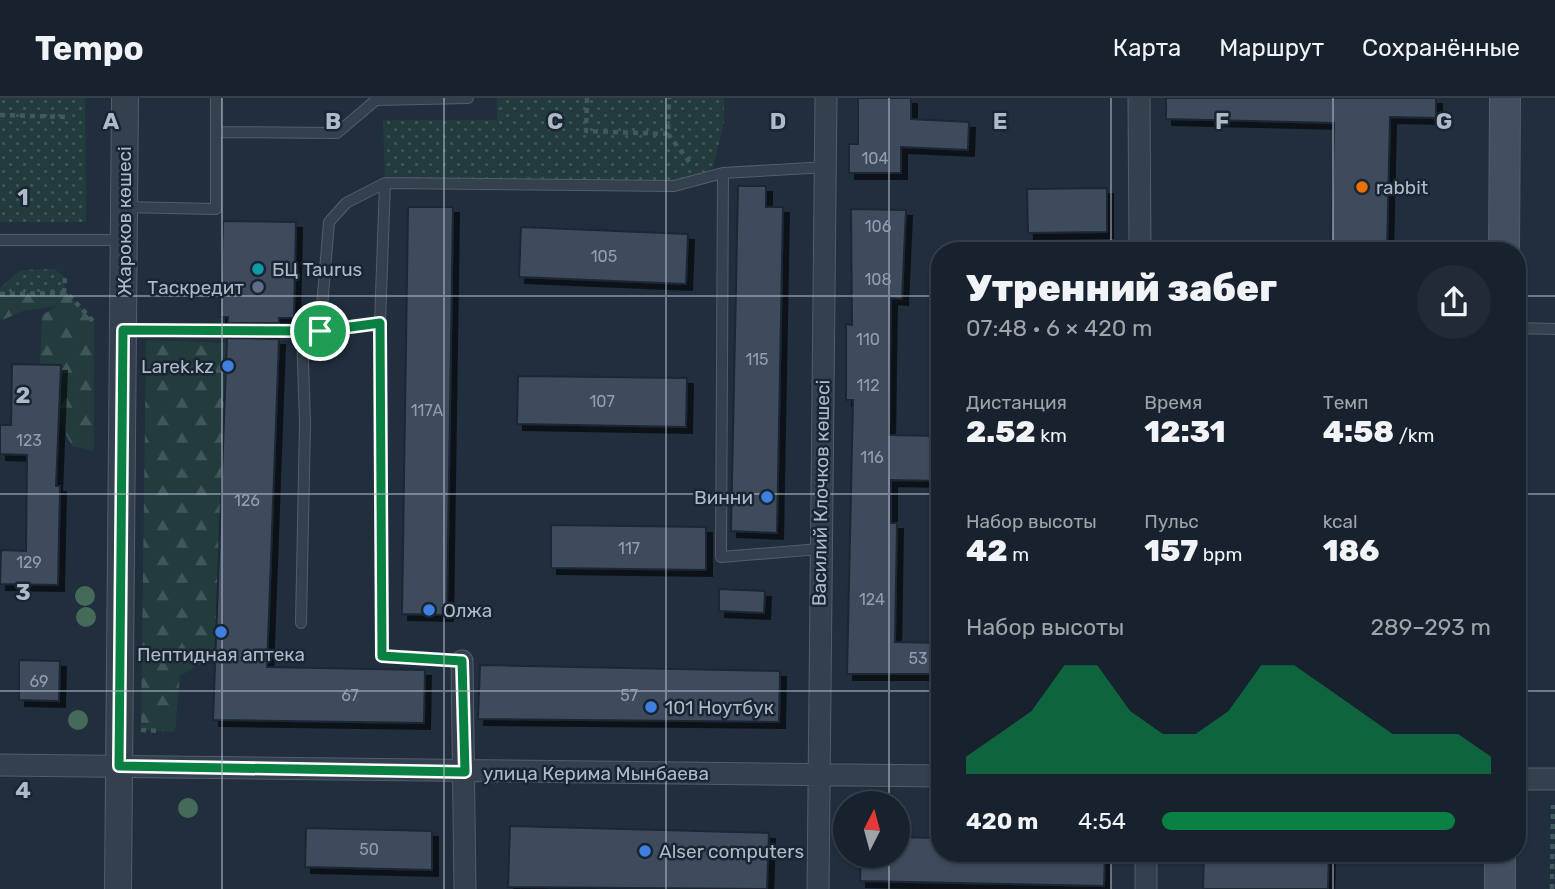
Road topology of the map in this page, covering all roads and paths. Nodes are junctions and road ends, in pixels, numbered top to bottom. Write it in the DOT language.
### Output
graph roads {
  1 [pos="125,98"];
  2 [pos="216,98"];
  3 [pos="468,98"];
  4 [pos="587,98"];
  5 [pos="669,98"];
  6 [pos="826,98"];
  7 [pos="1139,98"];
  8 [pos="1505,98"];
  9 [pos="0,115"];
  10 [pos="68,117"];
  11 [pos="216,132"];
  12 [pos="668,134"];
  13 [pos="827,167"];
  14 [pos="723,173"];
  15 [pos="702,178"];
  16 [pos="385,183"];
  17 [pos="124,207"];
  18 [pos="0,240"];
  19 [pos="124,240"];
  20 [pos="1140,242"];
  21 [pos="1504,242"];
  22 [pos="65,277"];
  23 [pos="0,293"];
  24 [pos="64,293"];
  25 [pos="94,322"];
  26 [pos="380,323"];
  27 [pos="1526,328"];
  28 [pos="1555,329"];
  29 [pos="123,330"];
  30 [pos="302,331"];
  31 [pos="320,331"];
  32 [pos="820,548"];
  33 [pos="301,623"];
  34 [pos="462,661"];
  35 [pos="141,730"];
  36 [pos="159,731"];
  37 [pos="0,765"];
  38 [pos="119,766"];
  39 [pos="465,772"];
  40 [pos="817,774"];
  41 [pos="931,776"];
  42 [pos="1526,779"];
  43 [pos="1555,779"];
  44 [pos="1553,805"];
  45 [pos="1146,862"];
  46 [pos="1500,862"];
  47 [pos="118,889"];
  48 [pos="465,889"];
  49 [pos="818,889"];
  50 [pos="1146,889"];
  51 [pos="1500,889"];
  52 [pos="1552,889"];
  1 -- 17 [label="street, Жароков көшесі"];
  2 -- 11 [label="lane"];
  3 -- 11 [label="lane"];
  4 -- 12 [label="path"];
  5 -- 12 [label="path"];
  6 -- 13 [label="street, Василий Клочков көшесі"];
  7 -- 20 [label="street"];
  8 -- 21 [label="main road"];
  9 -- 10 [label="path"];
  11 -- 17 [label="lane"];
  12 -- 15 [label="path"];
  13 -- 14 [label="lane"];
  13 -- 32 [label="street, Василий Клочков көшесі"];
  14 -- 15 [label="lane"];
  14 -- 32 [label="lane"];
  15 -- 16 [label="lane"];
  16 -- 26 [label="lane"];
  16 -- 31 [label="lane"];
  17 -- 19 [label="street, Жароков көшесі"];
  18 -- 19 [label="lane"];
  19 -- 29 [label="street, Жароков көшесі"];
  22 -- 24 [label="path"];
  23 -- 24 [label="path"];
  24 -- 25 [label="path"];
  26 -- 31 [label="lane"];
  26 -- 34 [label="lane"];
  27 -- 28 [label="lane"];
  29 -- 30 [label="lane"];
  29 -- 38 [label="street, Жароков көшесі"];
  30 -- 31 [label="lane"];
  30 -- 33 [label="lane"];
  32 -- 40 [label="street, Василий Клочков көшесі"];
  34 -- 39 [label="street"];
  35 -- 36 [label="path"];
  37 -- 38 [label="street, улица Керима Мынбаева"];
  38 -- 39 [label="street, улица Керима Мынбаева"];
  38 -- 47 [label="street, Жароков көшесі"];
  39 -- 40 [label="street, улица Керима Мынбаева"];
  39 -- 48 [label="street"];
  40 -- 41 [label="street, улица Керима Мынбаева"];
  40 -- 49 [label="street, Василий Клочков көшесі"];
  42 -- 43 [label="street"];
  44 -- 52 [label="path"];
  45 -- 50 [label="street"];
  46 -- 51 [label="main road"];
}
